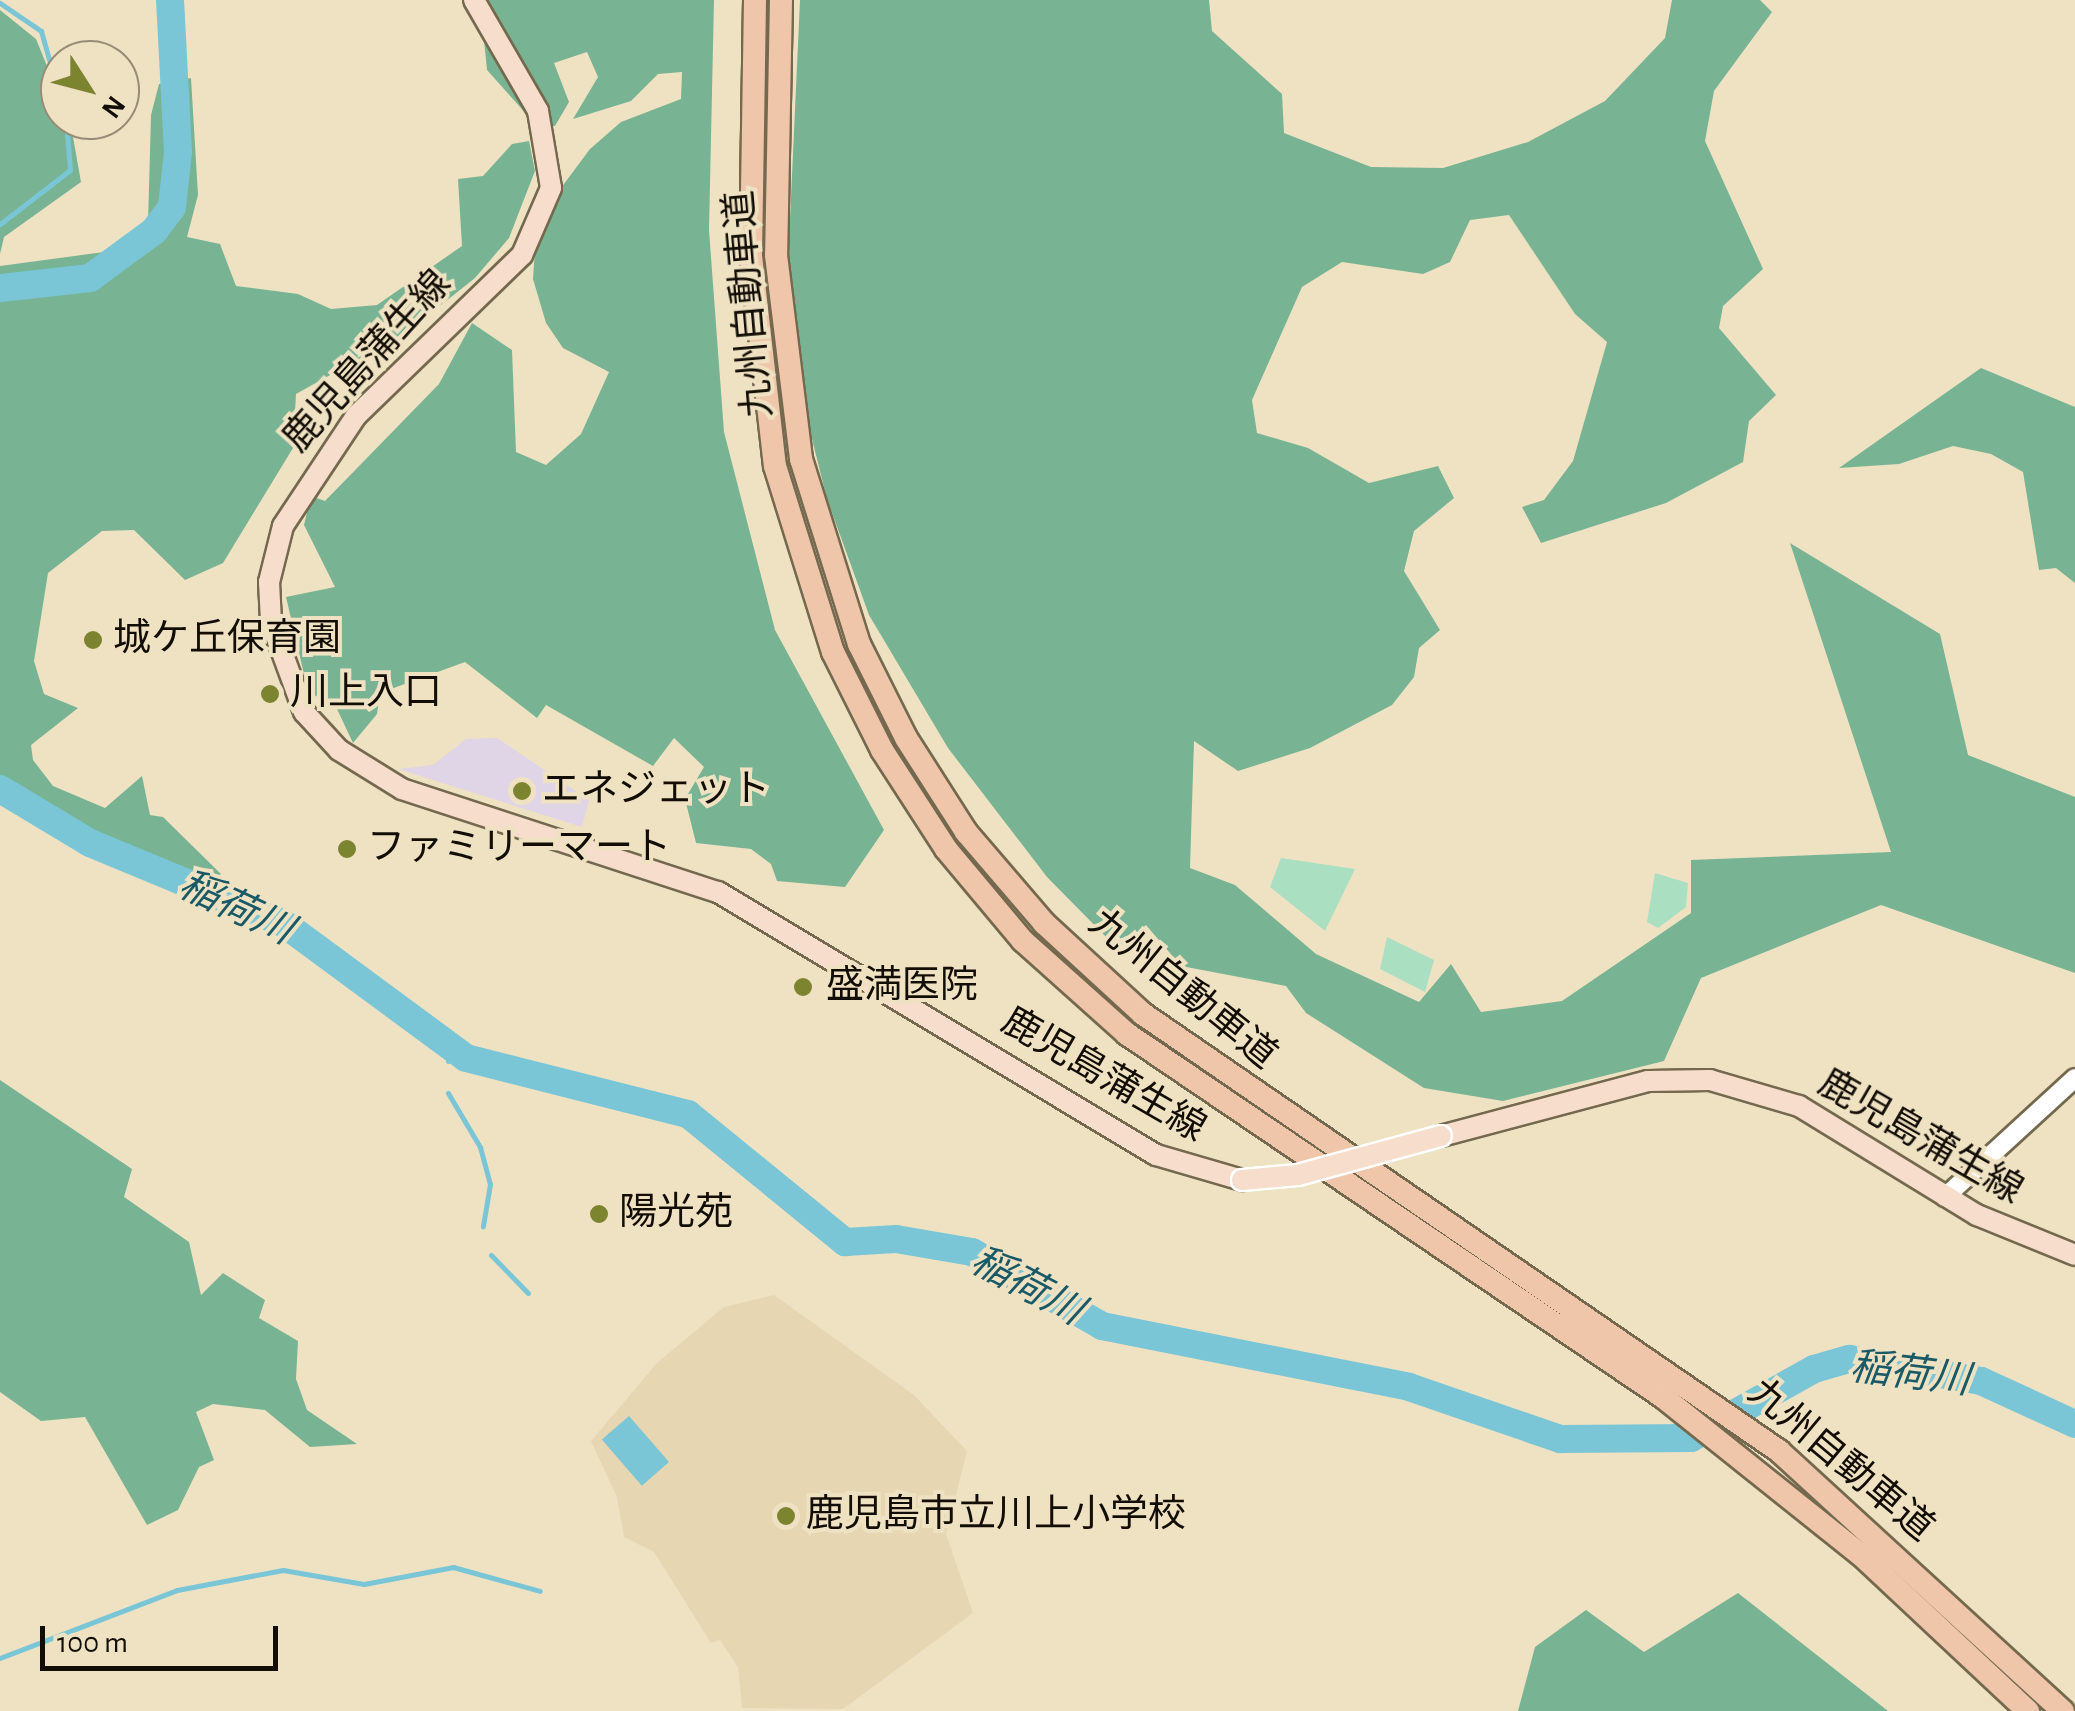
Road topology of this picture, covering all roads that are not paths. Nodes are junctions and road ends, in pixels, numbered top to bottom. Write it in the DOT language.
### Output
graph roads {
  1 [pos="474,0"];
  2 [pos="755,0"];
  3 [pos="781,0"];
  4 [pos="2075,1078"];
  5 [pos="1944,1196"];
  6 [pos="2075,1254"];
  7 [pos="2028,1711"];
  8 [pos="2062,1711"];
  1 -- 5 [label="main road, 鹿児島蒲生線, bridge"];
  2 -- 7 [label="highway, 九州自動車道"];
  3 -- 8 [label="highway, 九州自動車道"];
  4 -- 5 [label="street"];
  5 -- 6 [label="main road, 鹿児島蒲生線"];
}
